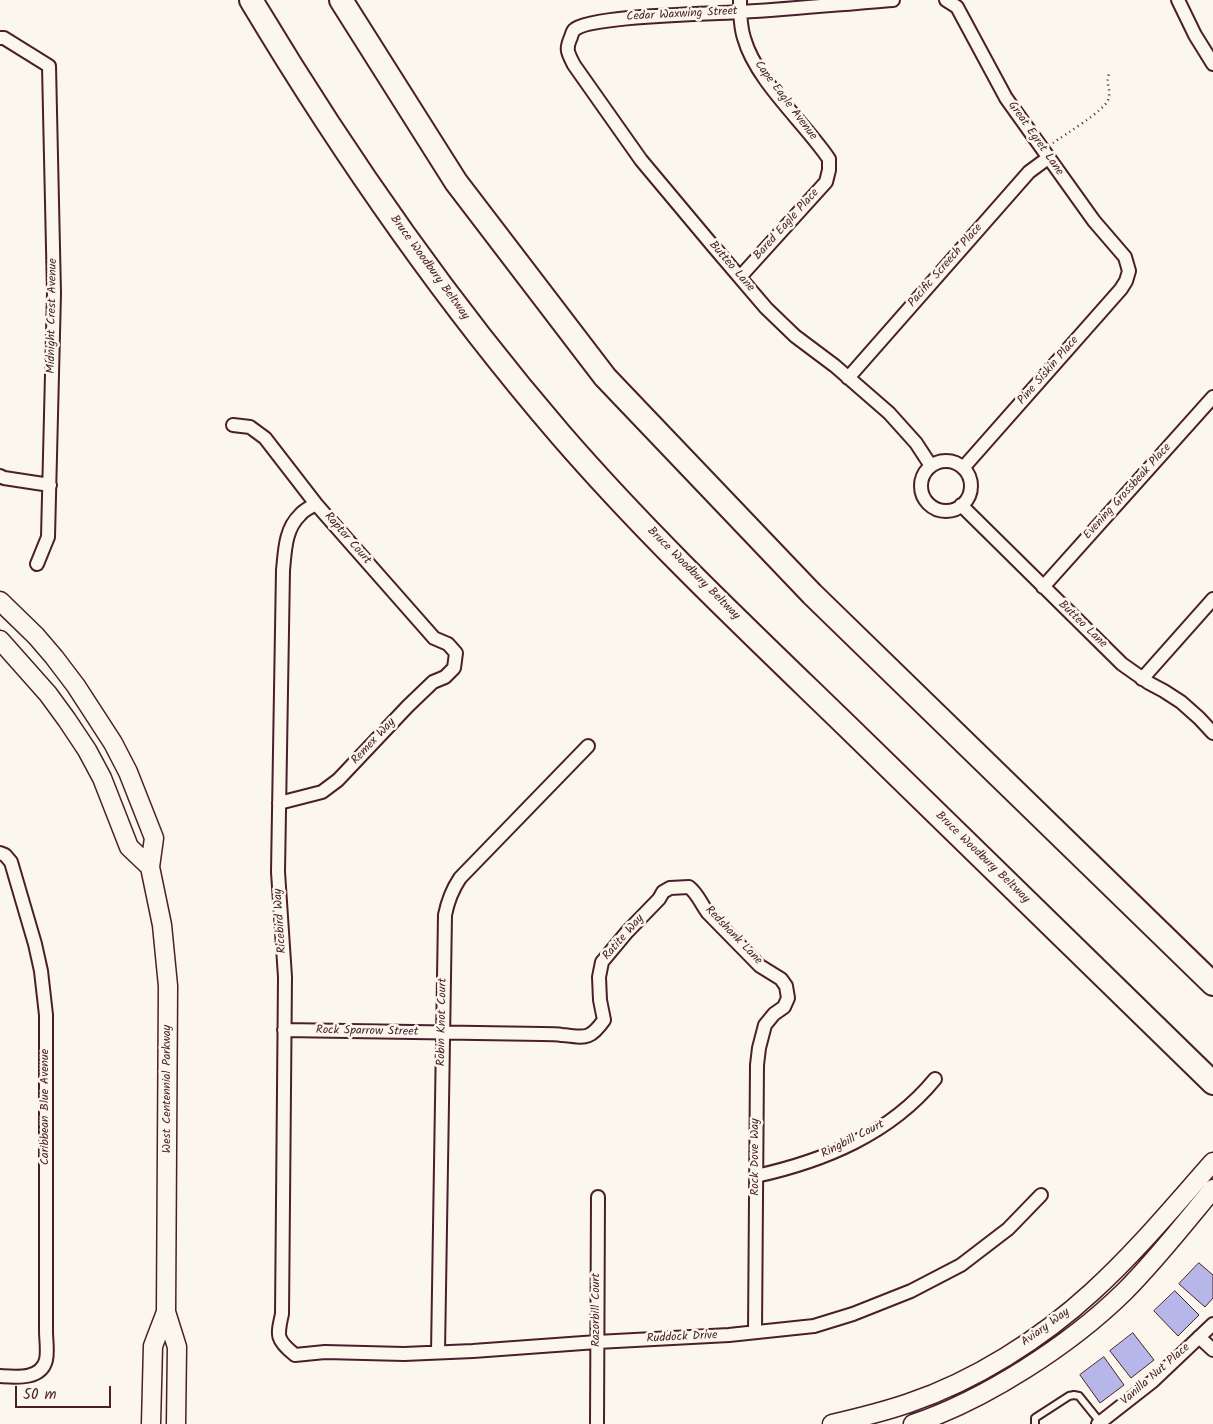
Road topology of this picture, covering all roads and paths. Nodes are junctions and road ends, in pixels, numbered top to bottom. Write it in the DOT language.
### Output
graph roads {
  1 [pos="251,0"];
  2 [pos="340,0"];
  3 [pos="893,0"];
  4 [pos="948,0"];
  5 [pos="1178,0"];
  6 [pos="740,6"];
  7 [pos="0,38"];
  8 [pos="569,40"];
  9 [pos="1213,64"];
  10 [pos="1109,74"];
  11 [pos="1046,154"];
  12 [pos="829,170"];
  13 [pos="1129,272"];
  14 [pos="740,276"];
  15 [pos="848,378"];
  16 [pos="1213,396"];
  17 [pos="233,425"];
  18 [pos="931,466"];
  19 [pos="963,468"];
  20 [pos="0,476"];
  21 [pos="50,485"];
  22 [pos="316,504"];
  23 [pos="962,505"];
  24 [pos="37,564"];
  25 [pos="1043,587"];
  26 [pos="1213,599"];
  27 [pos="0,601"];
  28 [pos="0,640"];
  29 [pos="456,660"];
  30 [pos="1142,679"];
  31 [pos="1213,733"];
  32 [pos="588,746"];
  33 [pos="279,803"];
  34 [pos="0,853"];
  35 [pos="150,867"];
  36 [pos="676,888"];
  37 [pos="1213,984"];
  38 [pos="787,992"];
  39 [pos="284,1030"];
  40 [pos="597,1030"];
  41 [pos="443,1033"];
  42 [pos="935,1079"];
  43 [pos="1213,1083"];
  44 [pos="1213,1162"];
  45 [pos="756,1176"];
  46 [pos="1213,1189"];
  47 [pos="1041,1195"];
  48 [pos="598,1197"];
  49 [pos="166,1312"];
  50 [pos="1213,1324"];
  51 [pos="755,1332"];
  52 [pos="1200,1337"];
  53 [pos="596,1342"];
  54 [pos="285,1348"];
  55 [pos="1213,1350"];
  56 [pos="438,1352"];
  57 [pos="0,1376"];
  58 [pos="930,1395"];
  59 [pos="910,1403"];
  60 [pos="940,1419"];
  61 [pos="1099,1423"];
  62 [pos="151,1424"];
  63 [pos="176,1424"];
  64 [pos="597,1424"];
  65 [pos="832,1424"];
  66 [pos="916,1424"];
  67 [pos="1035,1424"];
  1 -- 43 [label="highway, Bruce Woodbury Beltway"];
  2 -- 37 [label="highway"];
  3 -- 6 [label="street, Cedar Waxwing Street"];
  4 -- 11 [label="street, Great Egret Lane"];
  5 -- 9 [label="street"];
  6 -- 8 [label="street, Cedar Waxwing Street"];
  6 -- 12 [label="street, Cape Eagle Avenue"];
  7 -- 21 [label="street, Midnight Crest Avenue"];
  8 -- 14 [label="street, Butteo Lane"];
  10 -- 11 [label="path"];
  11 -- 13 [label="street, Great Egret Lane"];
  11 -- 15 [label="street, Pacific Screech Place"];
  12 -- 14 [label="street, Bared Eagle Place"];
  13 -- 19 [label="street, Pine Siskin Place"];
  14 -- 15 [label="street, Butteo Lane"];
  15 -- 18 [label="street, Butteo Lane"];
  16 -- 25 [label="street, Evening Grossbeak Place"];
  17 -- 22 [label="street, Raptor Court"];
  18 -- 19 [label="street"];
  18 -- 23 [label="street"];
  19 -- 23 [label="street"];
  20 -- 21 [label="street"];
  21 -- 24 [label="street, Midnight Crest Avenue"];
  22 -- 29 [label="street, Raptor Court"];
  22 -- 33 [label="street, Ricebird Way"];
  23 -- 25 [label="street, Butteo Lane"];
  25 -- 30 [label="street, Butteo Lane"];
  26 -- 30 [label="street"];
  27 -- 35 [label="main road, West Centennial Parkway"];
  28 -- 35 [label="main road"];
  29 -- 33 [label="street, Remex Way"];
  30 -- 31 [label="street, Butteo Lane"];
  32 -- 41 [label="street, Robin Knot Court"];
  33 -- 39 [label="street, Ricebird Way"];
  34 -- 57 [label="street, Caribbean Blue Avenue"];
  35 -- 49 [label="main road, West Centennial Parkway"];
  36 -- 38 [label="street, Redshank Lane"];
  36 -- 40 [label="street, Ratite Way"];
  38 -- 45 [label="street, Rock Dove Way"];
  39 -- 41 [label="street, Rock Sparrow Street"];
  39 -- 54 [label="street, Ricebird Way"];
  40 -- 41 [label="street, Rock Sparrow Street"];
  41 -- 56 [label="street, Robin Knot Court"];
  42 -- 45 [label="street, Ringbill Court"];
  44 -- 58 [label="main road, Aviary Way"];
  45 -- 51 [label="street, Rock Dove Way"];
  46 -- 60 [label="main road, Aviary Way"];
  47 -- 51 [label="street, Ruddock Drive"];
  48 -- 53 [label="street, Razorbill Court"];
  49 -- 62 [label="main road, West Centennial Parkway"];
  49 -- 63 [label="main road, West Centennial Parkway"];
  50 -- 52 [label="street, Vanilla Nut Place"];
  51 -- 53 [label="street, Ruddock Drive"];
  52 -- 55 [label="street"];
  52 -- 61 [label="street, Vanilla Nut Place"];
  53 -- 56 [label="street, Ruddock Drive"];
  53 -- 64 [label="street, Razorbill Court"];
  54 -- 56 [label="street, Ruddock Drive"];
  58 -- 59 [label="main road, Aviary Way"];
  58 -- 60 [label="main road"];
  59 -- 65 [label="main road, Aviary Way"];
  59 -- 66 [label="main road"];
  60 -- 66 [label="main road, Aviary Way"];
  61 -- 67 [label="lane"];
}
